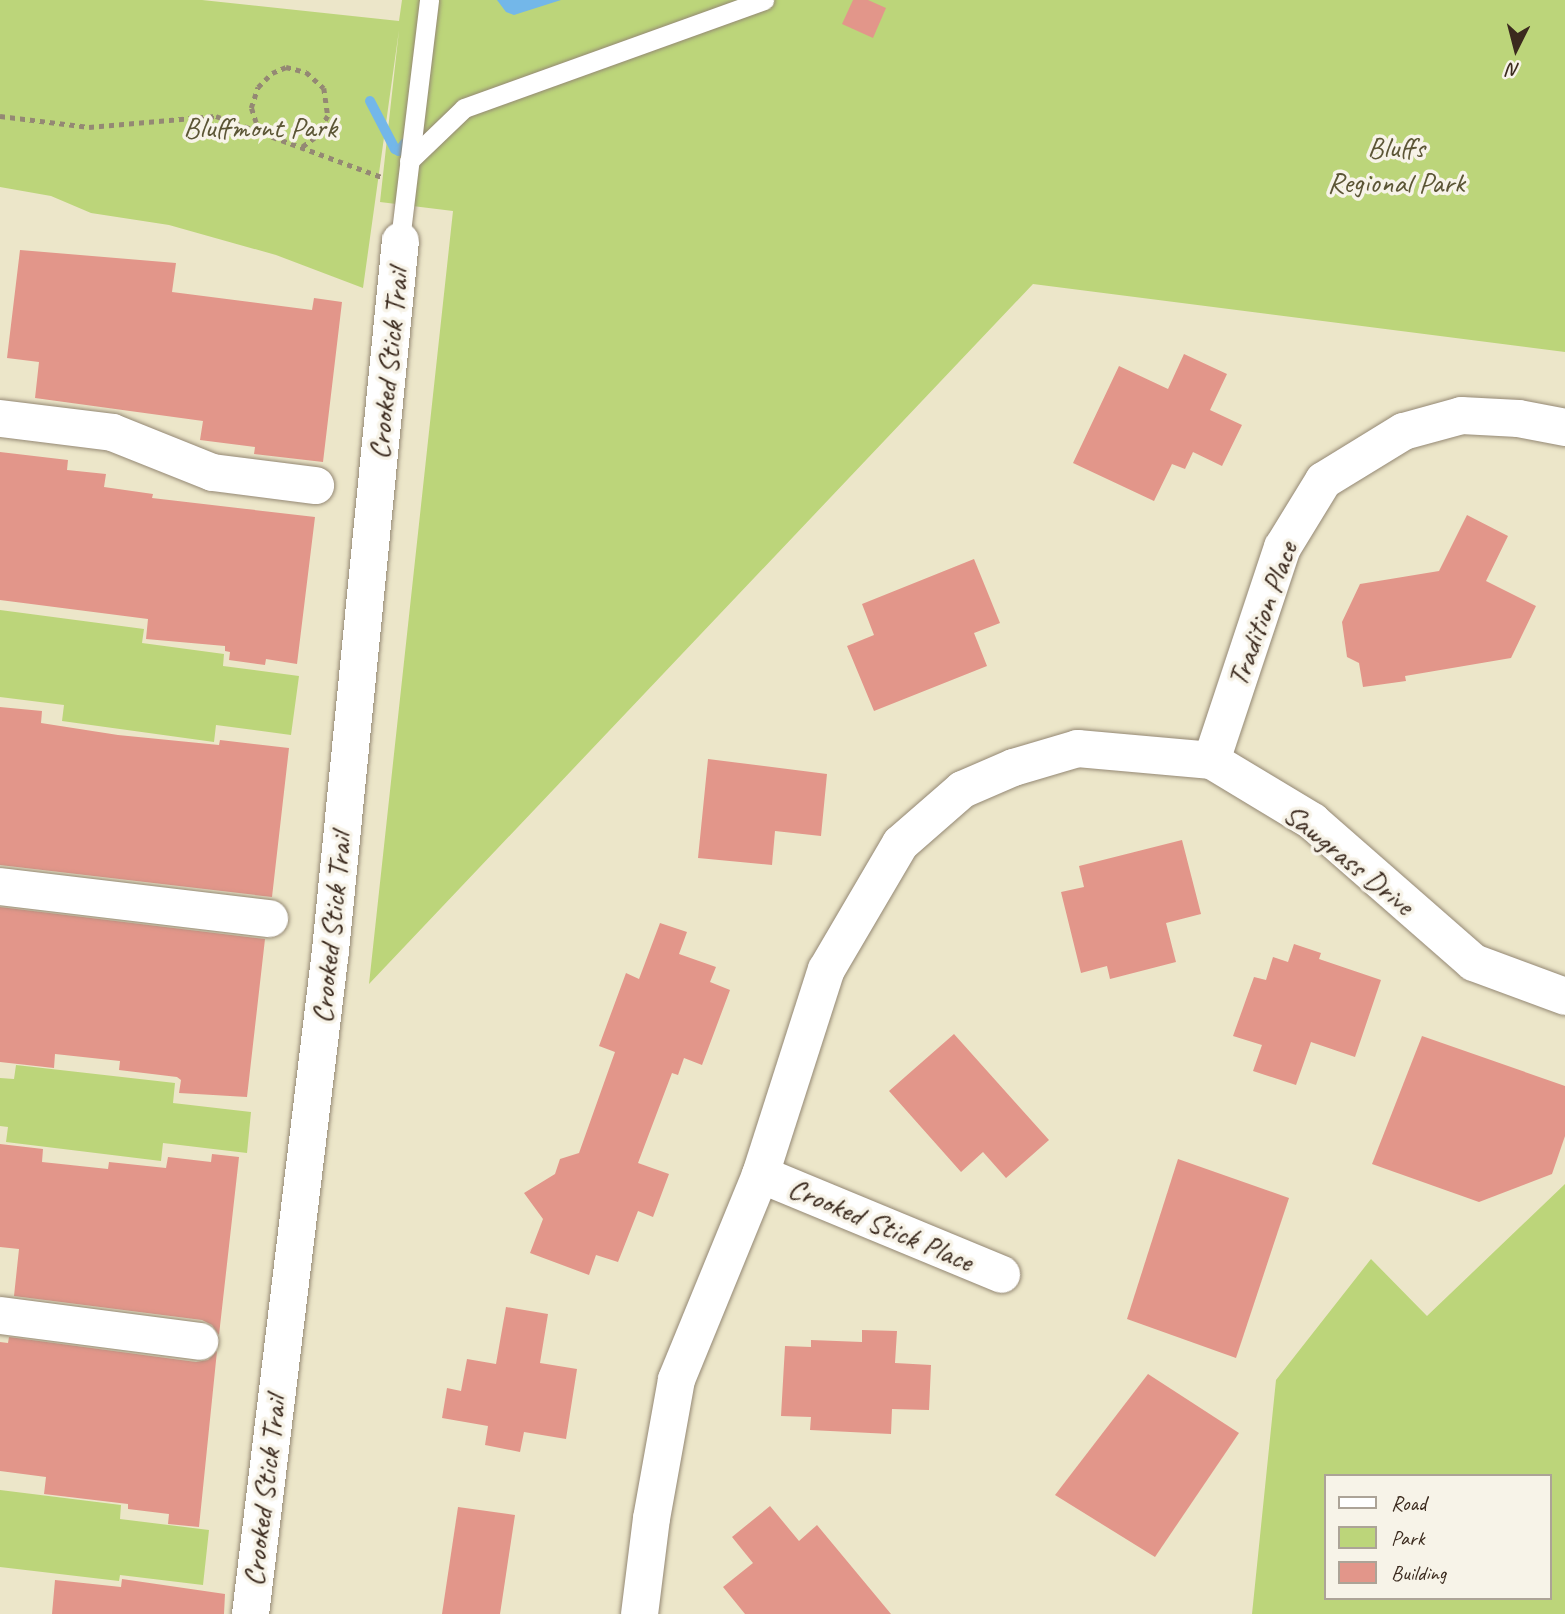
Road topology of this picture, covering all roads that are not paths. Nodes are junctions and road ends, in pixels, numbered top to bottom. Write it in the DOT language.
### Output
graph roads {
  1 [pos="429,0"];
  2 [pos="764,0"];
  3 [pos="408,170"];
  4 [pos="400,240"];
  5 [pos="0,418"];
  6 [pos="1565,427"];
  7 [pos="315,485"];
  8 [pos="1211,760"];
  9 [pos="0,886"];
  10 [pos="269,918"];
  11 [pos="1565,996"];
  12 [pos="760,1174"];
  13 [pos="1001,1274"];
  14 [pos="0,1315"];
  15 [pos="199,1341"];
  16 [pos="250,1614"];
  17 [pos="639,1614"];
  1 -- 3 [label="lane"];
  2 -- 3 [label="lane"];
  3 -- 4 [label="lane"];
  4 -- 16 [label="street, Crooked Stick Trail"];
  5 -- 7 [label="street"];
  6 -- 8 [label="street, Tradition Place"];
  8 -- 11 [label="street, Sawgrass Drive"];
  8 -- 12 [label="street, Sawgrass Drive"];
  9 -- 10 [label="street"];
  12 -- 13 [label="street, Crooked Stick Place"];
  12 -- 17 [label="street"];
  14 -- 15 [label="street"];
}
